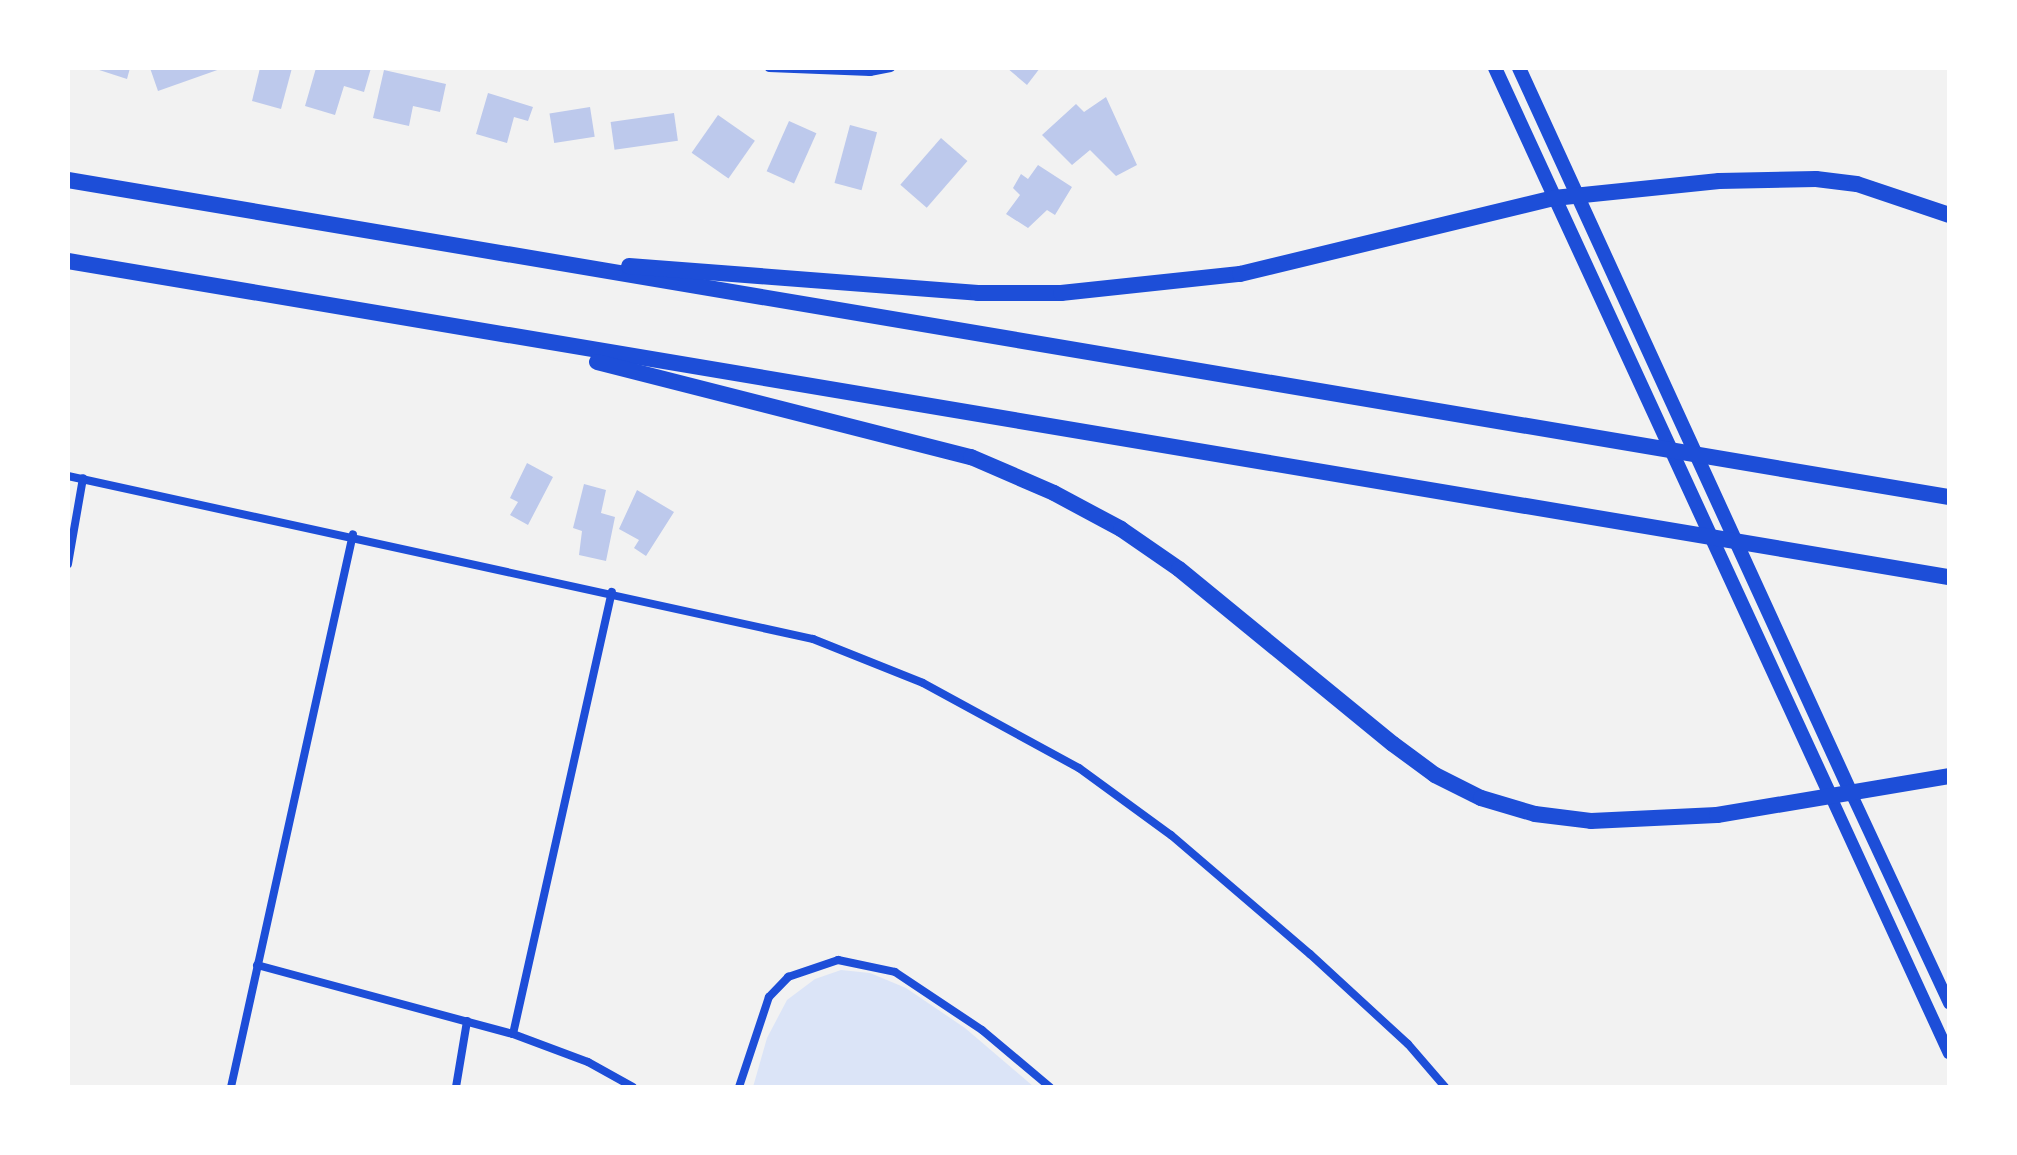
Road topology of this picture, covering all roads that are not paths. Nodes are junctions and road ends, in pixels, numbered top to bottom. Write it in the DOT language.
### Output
graph roads {
  1 [pos="769,68"];
  2 [pos="891,68"];
  3 [pos="1495,68"];
  4 [pos="1519,68"];
  5 [pos="68,180"];
  6 [pos="1578,196"];
  7 [pos="1554,198"];
  8 [pos="1949,215"];
  9 [pos="68,261"];
  10 [pos="567,264"];
  11 [pos="471,331"];
  12 [pos="68,476"];
  13 [pos="83,478"];
  14 [pos="1949,497"];
  15 [pos="353,534"];
  16 [pos="68,564"];
  17 [pos="1949,577"];
  18 [pos="612,592"];
  19 [pos="1949,776"];
  20 [pos="1852,795"];
  21 [pos="1831,797"];
  22 [pos="257,965"];
  23 [pos="1949,1003"];
  24 [pos="467,1021"];
  25 [pos="513,1034"];
  26 [pos="1949,1053"];
  27 [pos="231,1087"];
  28 [pos="456,1087"];
  29 [pos="633,1087"];
  30 [pos="739,1087"];
  31 [pos="1050,1087"];
  32 [pos="1445,1087"];
  1 -- 2 [label="street"];
  3 -- 7 [label="main road"];
  4 -- 6 [label="main road"];
  5 -- 10 [label="highway"];
  6 -- 7 [label="highway"];
  6 -- 8 [label="highway"];
  6 -- 20 [label="main road"];
  7 -- 10 [label="highway"];
  7 -- 21 [label="main road"];
  9 -- 11 [label="highway"];
  10 -- 14 [label="highway"];
  11 -- 17 [label="highway"];
  11 -- 21 [label="highway"];
  12 -- 13 [label="street"];
  13 -- 15 [label="street"];
  13 -- 16 [label="street"];
  15 -- 18 [label="street"];
  15 -- 22 [label="street"];
  18 -- 25 [label="street"];
  18 -- 32 [label="street"];
  19 -- 20 [label="highway"];
  20 -- 21 [label="highway"];
  20 -- 23 [label="main road"];
  21 -- 26 [label="main road"];
  22 -- 24 [label="street"];
  22 -- 27 [label="street"];
  24 -- 25 [label="street"];
  24 -- 28 [label="street"];
  25 -- 29 [label="street"];
  30 -- 31 [label="street"];
}
